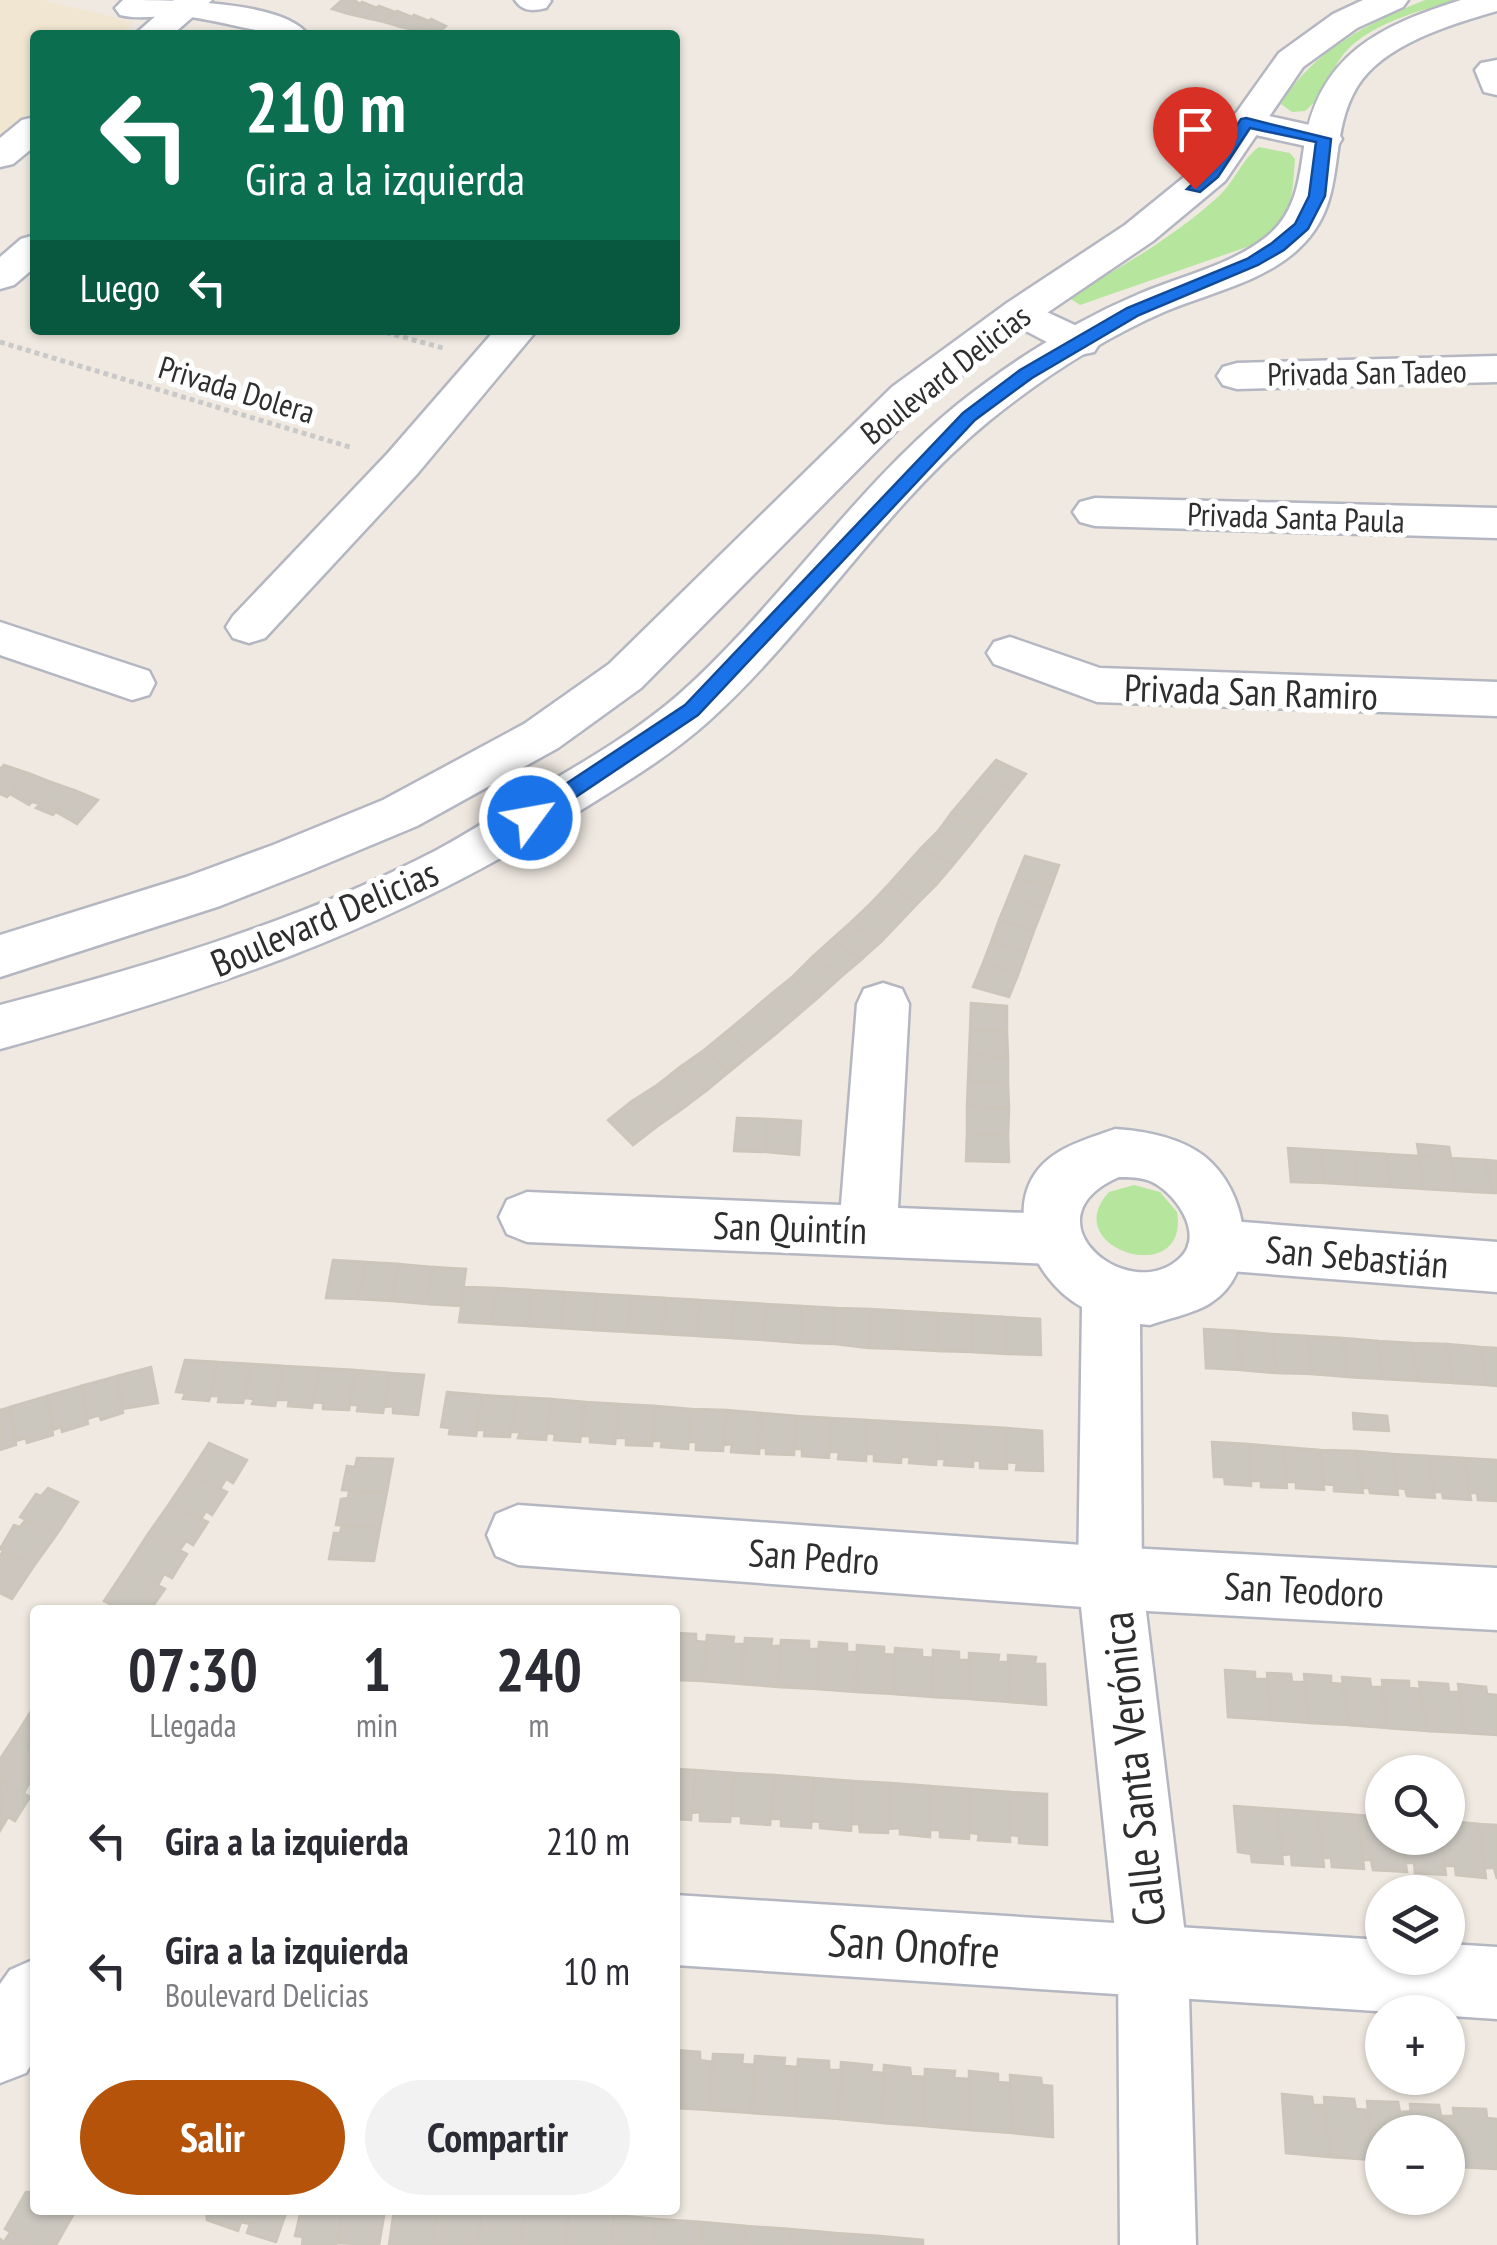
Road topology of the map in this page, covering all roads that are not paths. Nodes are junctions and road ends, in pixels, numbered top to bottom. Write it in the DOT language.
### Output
graph roads {
  1 [pos="1391,0"];
  2 [pos="1497,0"];
  3 [pos="163,15"];
  4 [pos="264,30"];
  5 [pos="1246,122"];
  6 [pos="30,132"];
  7 [pos="1324,139"];
  8 [pos="0,156"];
  9 [pos="30,252"];
  10 [pos="0,277"];
  11 [pos="1021,312"];
  12 [pos="1080,343"];
  13 [pos="504,346"];
  14 [pos="1497,369"];
  15 [pos="1236,376"];
  16 [pos="1096,512"];
  17 [pos="1497,523"];
  18 [pos="248,626"];
  19 [pos="0,638"];
  20 [pos="1010,652"];
  21 [pos="132,682"];
  22 [pos="1497,700"];
  23 [pos="0,956"];
  24 [pos="883,1004"];
  25 [pos="0,1026"];
  26 [pos="527,1216"];
  27 [pos="868,1230"];
  28 [pos="1052,1239"];
  29 [pos="1217,1245"];
  30 [pos="1497,1268"];
  31 [pos="1111,1294"];
  32 [pos="518,1535"];
  33 [pos="1110,1578"];
  34 [pos="1497,1599"];
  35 [pos="680,1930"];
  36 [pos="1152,1960"];
  37 [pos="1497,1983"];
  38 [pos="30,2001"];
  39 [pos="0,2046"];
  40 [pos="1158,2245"];
  1 -- 5 [label="street, Boulevard Delicias"];
  2 -- 7 [label="street, Boulevard Delicias"];
  3 -- 4 [label="street"];
  5 -- 7 [label="street"];
  5 -- 11 [label="street, Boulevard Delicias"];
  6 -- 8 [label="street"];
  7 -- 12 [label="street, Boulevard Delicias"];
  9 -- 10 [label="street"];
  11 -- 12 [label="street"];
  11 -- 23 [label="street, Boulevard Delicias"];
  12 -- 25 [label="street, Boulevard Delicias"];
  13 -- 18 [label="street"];
  14 -- 15 [label="street, Privada San Tadeo"];
  16 -- 17 [label="street, Privada Santa Paula"];
  19 -- 21 [label="street"];
  20 -- 22 [label="street, Privada San Ramiro"];
  24 -- 27 [label="street"];
  26 -- 27 [label="street, San Quintín"];
  27 -- 28 [label="street, San Quintín"];
  28 -- 29 [label="street"];
  28 -- 31 [label="street"];
  29 -- 30 [label="street, San Sebastián"];
  29 -- 31 [label="street"];
  31 -- 33 [label="street, Calle Santa Verónica"];
  32 -- 33 [label="street, San Pedro"];
  33 -- 34 [label="street, San Teodoro"];
  33 -- 36 [label="street, Calle Santa Verónica"];
  35 -- 36 [label="street, San Onofre"];
  36 -- 37 [label="street, San Onofre"];
  36 -- 40 [label="street, Calle Santa Verónica"];
  38 -- 39 [label="street"];
}
